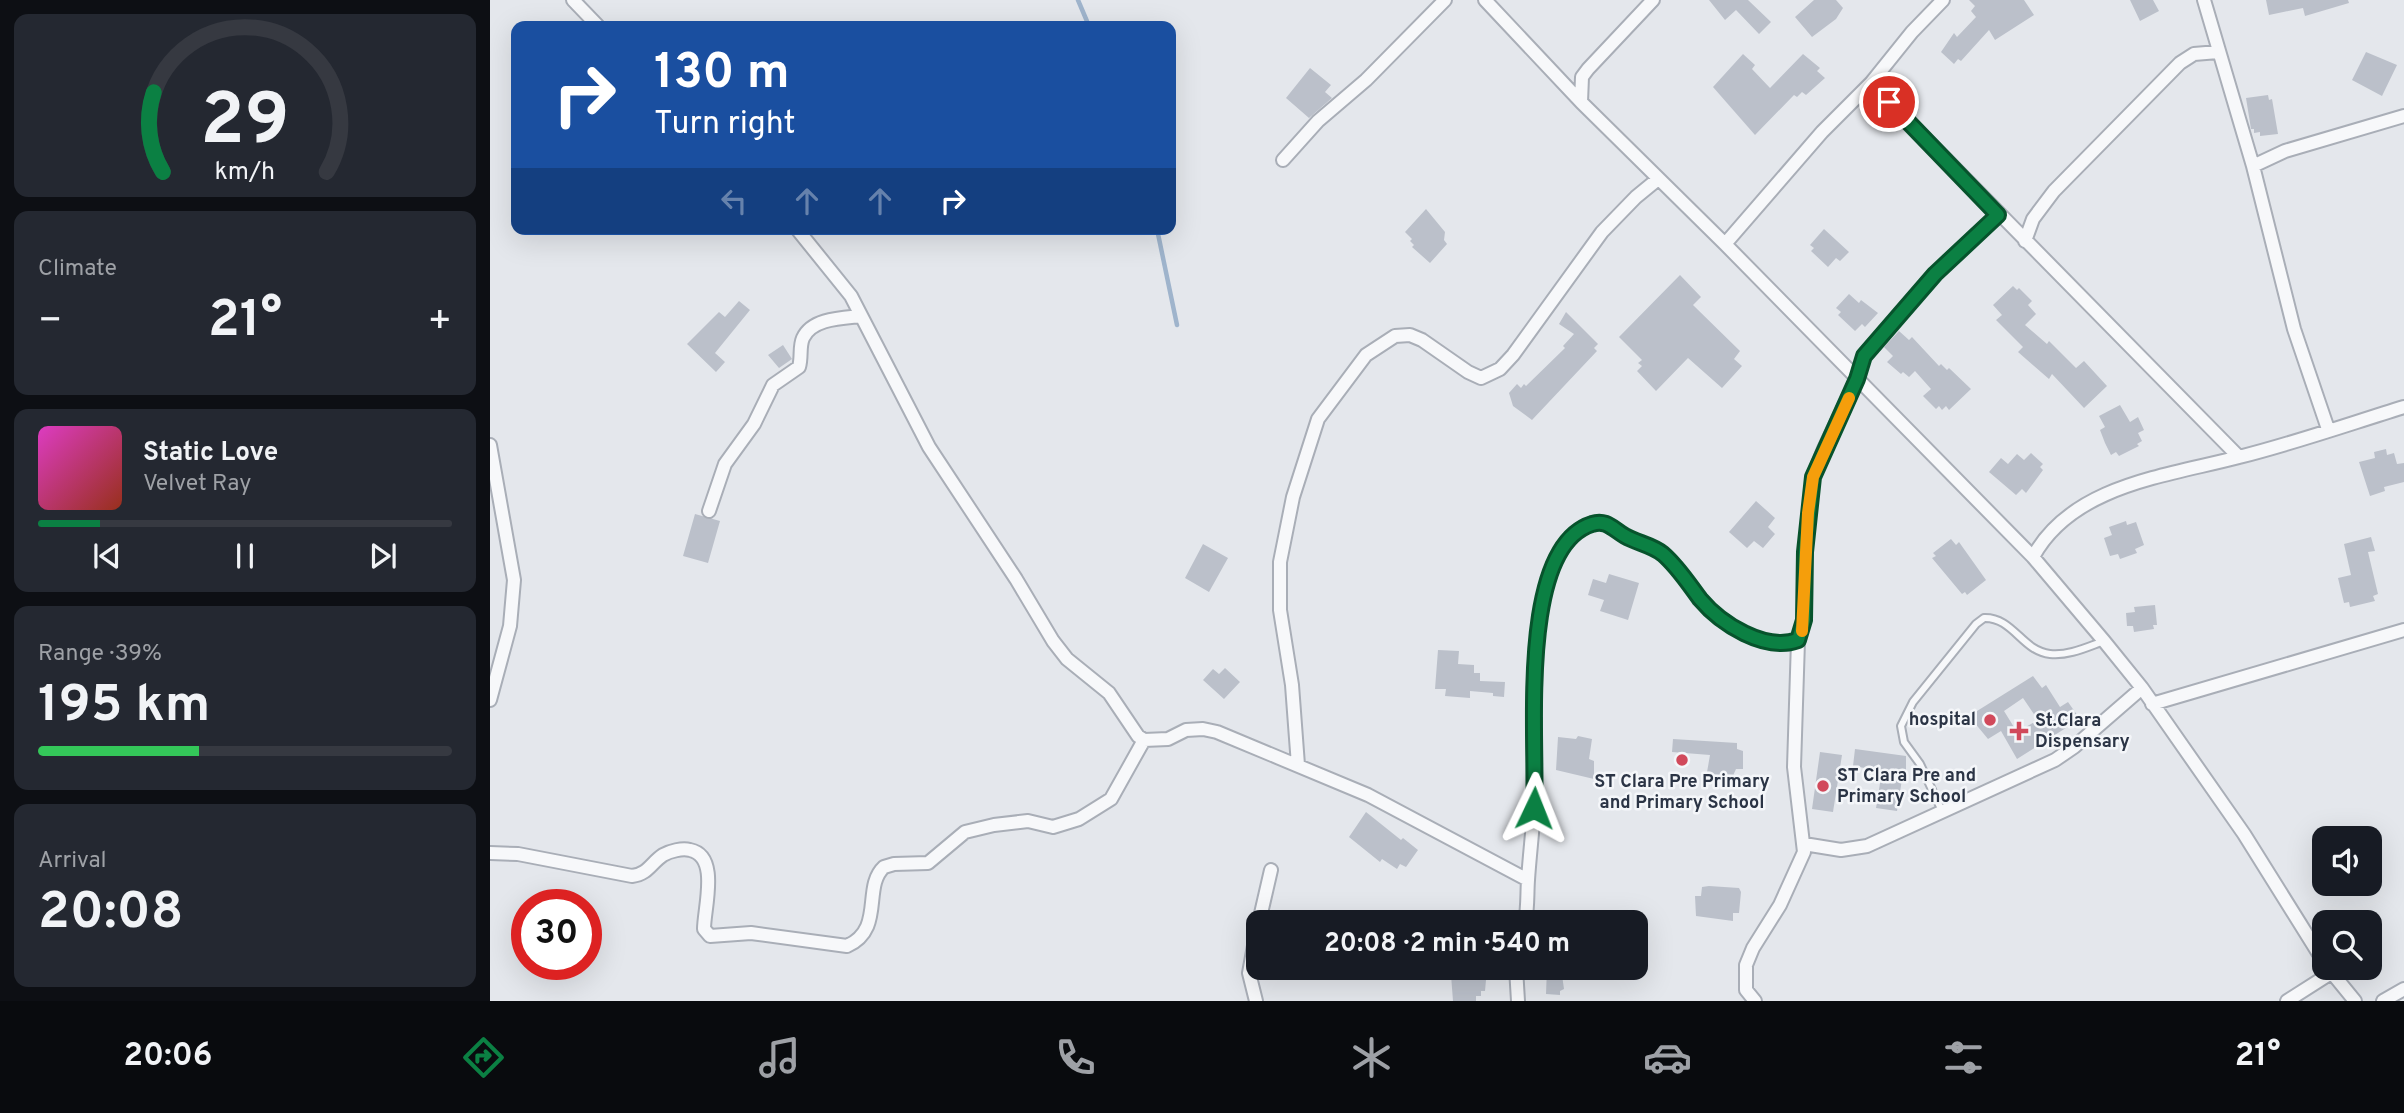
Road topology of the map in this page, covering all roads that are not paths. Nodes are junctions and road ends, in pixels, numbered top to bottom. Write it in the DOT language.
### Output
graph roads {
  1 [pos="573,0"];
  2 [pos="1445,0"];
  3 [pos="1485,0"];
  4 [pos="1653,0"];
  5 [pos="1943,0"];
  6 [pos="2204,0"];
  7 [pos="593,21"];
  8 [pos="2218,51"];
  9 [pos="1871,83"];
  10 [pos="1581,102"];
  11 [pos="2404,116"];
  12 [pos="1283,160"];
  13 [pos="2253,166"];
  14 [pos="1658,179"];
  15 [pos="1998,215"];
  16 [pos="802,235"];
  17 [pos="2025,241"];
  18 [pos="1725,244"];
  19 [pos="861,316"];
  20 [pos="1857,379"];
  21 [pos="2404,407"];
  22 [pos="2328,429"];
  23 [pos="490,444"];
  24 [pos="2239,457"];
  25 [pos="709,511"];
  26 [pos="2033,557"];
  27 [pos="2404,630"];
  28 [pos="1798,640"];
  29 [pos="2104,640"];
  30 [pos="2142,688"];
  31 [pos="490,700"];
  32 [pos="2152,704"];
  33 [pos="1144,740"];
  34 [pos="1298,765"];
  35 [pos="1942,811"];
  36 [pos="1804,844"];
  37 [pos="490,853"];
  38 [pos="1271,870"];
  39 [pos="1528,880"];
  40 [pos="1261,910"];
  41 [pos="1526,910"];
  42 [pos="2312,942"];
  43 [pos="1251,980"];
  44 [pos="1517,980"];
  45 [pos="2312,980"];
  46 [pos="2338,980"];
  47 [pos="2404,989"];
  48 [pos="1256,1001"];
  49 [pos="1518,1001"];
  50 [pos="1755,1001"];
  51 [pos="2287,1001"];
  52 [pos="2355,1001"];
  53 [pos="2382,1001"];
  1 -- 7 [label="street"];
  2 -- 12 [label="street"];
  3 -- 10 [label="street"];
  4 -- 10 [label="street"];
  5 -- 9 [label="street"];
  6 -- 8 [label="street"];
  8 -- 13 [label="street"];
  8 -- 17 [label="street"];
  9 -- 15 [label="street"];
  9 -- 18 [label="street"];
  10 -- 14 [label="street"];
  11 -- 13 [label="street"];
  13 -- 22 [label="street"];
  14 -- 18 [label="street"];
  14 -- 34 [label="street"];
  15 -- 17 [label="street"];
  15 -- 20 [label="street"];
  16 -- 19 [label="street"];
  17 -- 24 [label="street"];
  18 -- 20 [label="street"];
  19 -- 25 [label="street"];
  19 -- 33 [label="street"];
  20 -- 26 [label="street"];
  20 -- 28 [label="street"];
  21 -- 22 [label="street"];
  22 -- 24 [label="street"];
  23 -- 31 [label="street"];
  24 -- 26 [label="street"];
  26 -- 29 [label="street"];
  27 -- 32 [label="street"];
  28 -- 36 [label="street"];
  28 -- 39 [label="street"];
  29 -- 30 [label="street"];
  29 -- 35 [label="lane"];
  30 -- 32 [label="street"];
  30 -- 35 [label="street"];
  32 -- 42 [label="street"];
  33 -- 34 [label="street"];
  33 -- 37 [label="street"];
  34 -- 39 [label="street"];
  35 -- 36 [label="street"];
  36 -- 50 [label="street"];
  38 -- 40 [label="street"];
  39 -- 41 [label="street"];
  43 -- 48 [label="street"];
  44 -- 49 [label="street"];
  45 -- 51 [label="street"];
  46 -- 52 [label="street"];
  47 -- 53 [label="street"];
}
